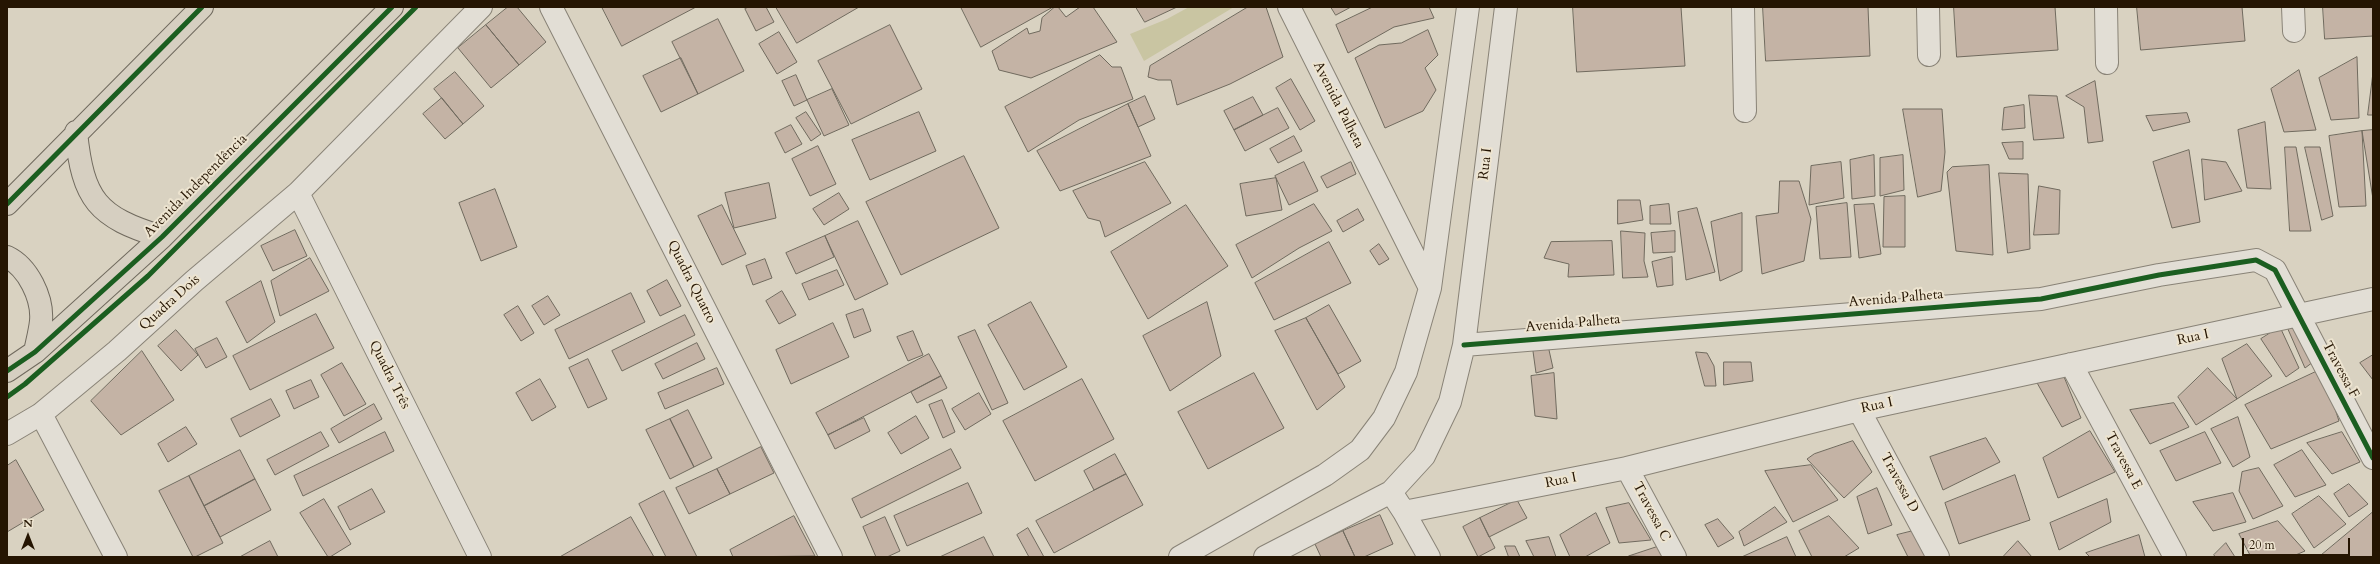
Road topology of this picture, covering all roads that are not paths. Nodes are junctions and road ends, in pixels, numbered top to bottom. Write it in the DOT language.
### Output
graph roads {
  1 [pos="202,7"];
  2 [pos="392,7"];
  3 [pos="481,7"];
  4 [pos="551,7"];
  5 [pos="1289,7"];
  6 [pos="1468,7"];
  7 [pos="1506,7"];
  8 [pos="1743,7"];
  9 [pos="1928,7"];
  10 [pos="2106,7"];
  11 [pos="2293,7"];
  12 [pos="2294,31"];
  13 [pos="1929,55"];
  14 [pos="2107,63"];
  15 [pos="1745,110"];
  16 [pos="76,132"];
  17 [pos="298,193"];
  18 [pos="7,204"];
  19 [pos="162,237"];
  20 [pos="7,257"];
  21 [pos="1430,288"];
  22 [pos="2373,298"];
  23 [pos="2297,316"];
  24 [pos="1464,345"];
  25 [pos="35,352"];
  26 [pos="2071,364"];
  27 [pos="7,370"];
  28 [pos="1859,410"];
  29 [pos="42,414"];
  30 [pos="7,434"];
  31 [pos="2373,458"];
  32 [pos="1627,468"];
  33 [pos="1391,492"];
  34 [pos="1404,512"];
  35 [pos="116,557"];
  36 [pos="480,557"];
  37 [pos="831,557"];
  38 [pos="1180,557"];
  39 [pos="1265,557"];
  40 [pos="1429,557"];
  41 [pos="1675,557"];
  42 [pos="1938,557"];
  43 [pos="2175,557"];
  1 -- 16 [label="main road"];
  2 -- 19 [label="main road, Avenida Independência"];
  3 -- 17 [label="street, Quadra Dois"];
  4 -- 37 [label="street, Quadra Quatro"];
  5 -- 21 [label="street, Avenida Palheta"];
  6 -- 21 [label="street"];
  7 -- 24 [label="street, Rua I"];
  8 -- 15 [label="street"];
  9 -- 13 [label="street"];
  10 -- 14 [label="street"];
  11 -- 12 [label="street"];
  16 -- 18 [label="main road"];
  16 -- 19 [label="main road"];
  17 -- 29 [label="street, Quadra Dois"];
  17 -- 36 [label="street, Quadra Três"];
  19 -- 25 [label="main road, Avenida Independência"];
  20 -- 25 [label="main road"];
  21 -- 38 [label="street"];
  22 -- 23 [label="street, Rua I"];
  23 -- 24 [label="street, Avenida Palheta"];
  23 -- 26 [label="street, Rua I"];
  23 -- 31 [label="street, Travessa F"];
  24 -- 33 [label="street, Rua I"];
  25 -- 27 [label="main road, Avenida Independência"];
  26 -- 28 [label="street, Rua I"];
  26 -- 43 [label="street, Travessa E"];
  28 -- 32 [label="street, Rua I"];
  28 -- 42 [label="street, Travessa D"];
  29 -- 30 [label="street, Quadra Dois"];
  29 -- 35 [label="street"];
  32 -- 34 [label="street, Rua I"];
  32 -- 41 [label="street, Travessa C"];
  33 -- 34 [label="street"];
  33 -- 39 [label="street, Rua I"];
  34 -- 40 [label="street"];
}
